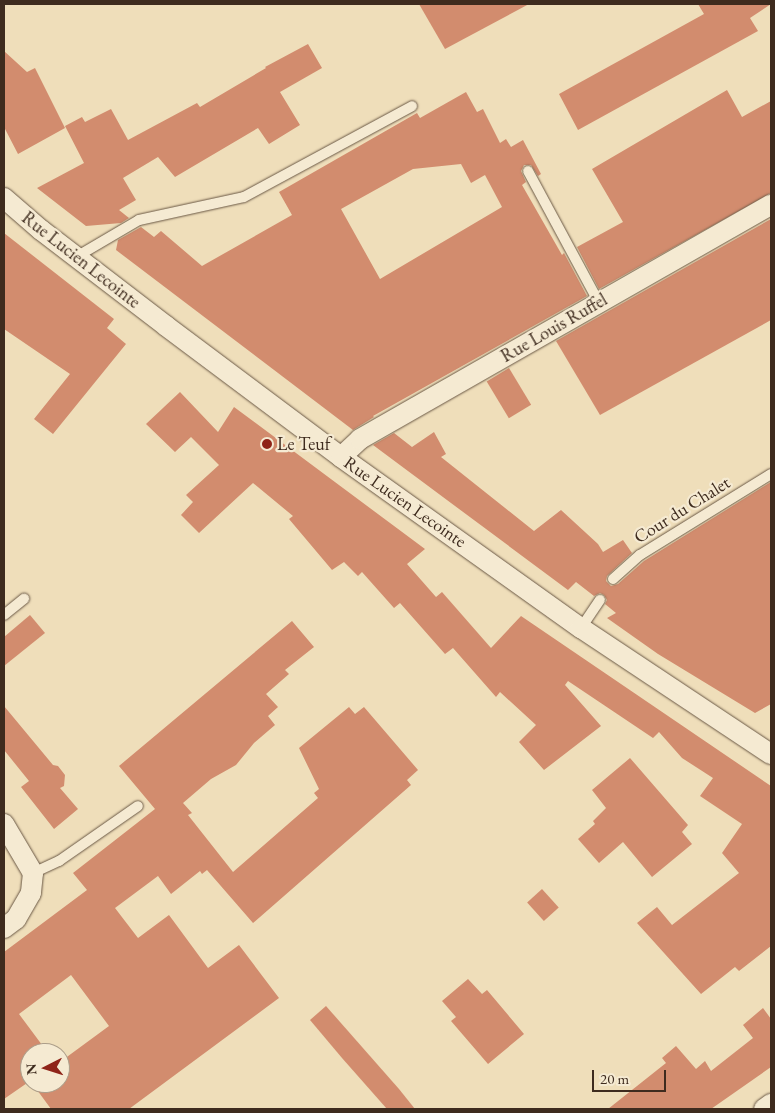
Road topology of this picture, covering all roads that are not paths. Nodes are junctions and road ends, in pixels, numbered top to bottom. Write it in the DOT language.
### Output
graph roads {
  1 [pos="412,106"];
  2 [pos="528,171"];
  3 [pos="4,198"];
  4 [pos="771,205"];
  5 [pos="76,257"];
  6 [pos="599,303"];
  7 [pos="341,457"];
  8 [pos="771,474"];
  9 [pos="613,579"];
  10 [pos="24,600"];
  11 [pos="600,600"];
  12 [pos="4,615"];
  13 [pos="581,628"];
  14 [pos="771,754"];
  15 [pos="138,806"];
  16 [pos="4,824"];
  17 [pos="33,873"];
  18 [pos="4,928"];
  19 [pos="771,1104"];
  20 [pos="764,1109"];
  1 -- 5 [label="lane"];
  2 -- 6 [label="lane"];
  3 -- 5 [label="street, Rue Lucien Lecointe"];
  4 -- 6 [label="street, Rue Louis Ruffel"];
  5 -- 7 [label="street, Rue Lucien Lecointe"];
  6 -- 7 [label="street, Rue Louis Ruffel"];
  7 -- 13 [label="street, Rue Lucien Lecointe"];
  8 -- 9 [label="lane, Cour du Chalet"];
  10 -- 12 [label="lane"];
  11 -- 13 [label="lane"];
  13 -- 14 [label="street, Rue Lucien Lecointe"];
  15 -- 17 [label="lane"];
  16 -- 17 [label="street"];
  17 -- 18 [label="street"];
  19 -- 20 [label="street"];
}
